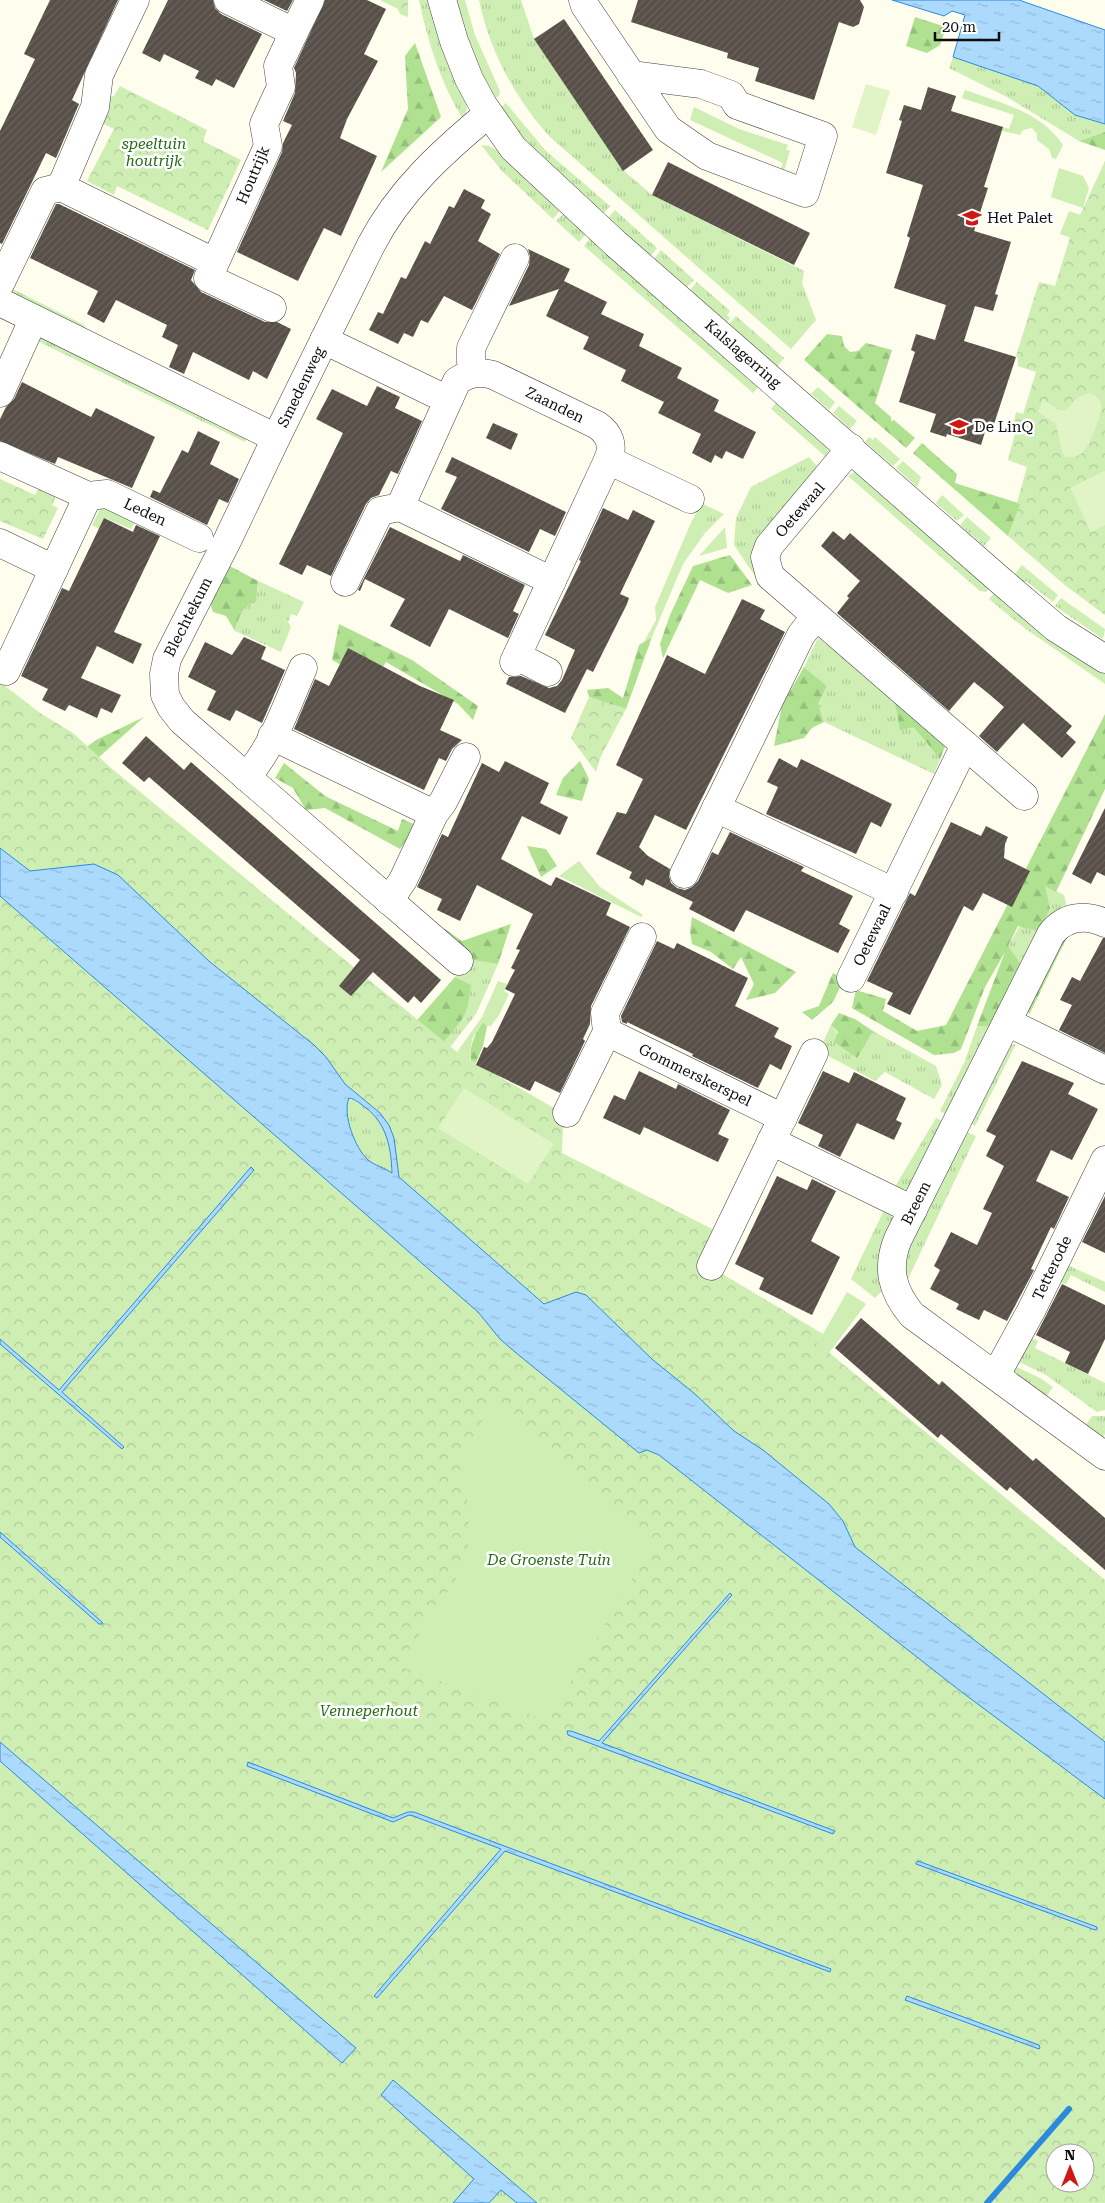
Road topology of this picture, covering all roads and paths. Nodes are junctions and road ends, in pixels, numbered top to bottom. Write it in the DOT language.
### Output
graph roads {
  1 [pos="135,0"];
  2 [pos="228,0"];
  3 [pos="310,0"];
  4 [pos="442,0"];
  5 [pos="583,0"];
  6 [pos="294,32"];
  7 [pos="631,75"];
  8 [pos="488,114"];
  9 [pos="61,187"];
  10 [pos="515,258"];
  11 [pos="214,262"];
  12 [pos="0,284"];
  13 [pos="0,302"];
  14 [pos="272,308"];
  15 [pos="33,320"];
  16 [pos="324,340"];
  17 [pos="474,372"];
  18 [pos="0,394"];
  19 [pos="448,400"];
  20 [pos="276,438"];
  21 [pos="851,448"];
  22 [pos="0,456"];
  23 [pos="608,460"];
  24 [pos="88,496"];
  25 [pos="690,499"];
  26 [pos="400,506"];
  27 [pos="199,538"];
  28 [pos="0,543"];
  29 [pos="54,569"];
  30 [pos="552,581"];
  31 [pos="344,582"];
  32 [pos="816,616"];
  33 [pos="1105,659"];
  34 [pos="304,668"];
  35 [pos="6,671"];
  36 [pos="548,672"];
  37 [pos="272,736"];
  38 [pos="965,744"];
  39 [pos="466,757"];
  40 [pos="246,777"];
  41 [pos="1024,796"];
  42 [pos="716,808"];
  43 [pos="434,814"];
  44 [pos="684,874"];
  45 [pos="894,892"];
  46 [pos="389,901"];
  47 [pos="1105,923"];
  48 [pos="642,937"];
  49 [pos="459,961"];
  50 [pos="851,978"];
  51 [pos="1007,1022"];
  52 [pos="607,1032"];
  53 [pos="814,1054"];
  54 [pos="1105,1070"];
  55 [pos="567,1113"];
  56 [pos="777,1130"];
  57 [pos="1105,1160"];
  58 [pos="913,1210"];
  59 [pos="711,1266"];
  60 [pos="996,1375"];
  61 [pos="1105,1456"];
  1 -- 9 [label="street"];
  2 -- 6 [label="street"];
  3 -- 6 [label="street, Houtrijk"];
  4 -- 8 [label="street, Kalslagerring"];
  5 -- 7 [label="street"];
  6 -- 11 [label="street, Houtrijk"];
  7 -- 7 [label="street"];
  8 -- 16 [label="street, Smedenweg"];
  8 -- 21 [label="street, Kalslagerring"];
  9 -- 11 [label="street"];
  9 -- 12 [label="street"];
  10 -- 17 [label="street"];
  11 -- 14 [label="street, Houtrijk"];
  13 -- 15 [label="street, Smedenweg"];
  15 -- 18 [label="street"];
  15 -- 20 [label="street, Smedenweg"];
  16 -- 19 [label="street"];
  16 -- 20 [label="street, Smedenweg"];
  17 -- 19 [label="street"];
  17 -- 23 [label="street, Zaanden"];
  19 -- 26 [label="street"];
  20 -- 40 [label="street, Blechtekum"];
  21 -- 32 [label="street, Oetewaal"];
  21 -- 33 [label="street, Kalslagerring"];
  22 -- 24 [label="street, Leden"];
  23 -- 25 [label="street"];
  23 -- 30 [label="street, Zaanden"];
  24 -- 27 [label="street, Leden"];
  24 -- 29 [label="street"];
  26 -- 30 [label="street"];
  26 -- 31 [label="street"];
  28 -- 29 [label="street"];
  29 -- 35 [label="street"];
  30 -- 36 [label="street, Zaanden"];
  32 -- 38 [label="street, Oetewaal"];
  32 -- 42 [label="street"];
  34 -- 37 [label="street"];
  37 -- 40 [label="street"];
  37 -- 43 [label="street"];
  38 -- 41 [label="street, Oetewaal"];
  38 -- 45 [label="street, Oetewaal"];
  39 -- 43 [label="street"];
  40 -- 46 [label="street, Blechtekum"];
  42 -- 44 [label="street"];
  42 -- 45 [label="street, Oetewaal"];
  43 -- 46 [label="street"];
  45 -- 50 [label="street, Oetewaal"];
  46 -- 49 [label="street, Blechtekum"];
  47 -- 51 [label="street, Breem"];
  48 -- 52 [label="street"];
  51 -- 54 [label="street"];
  51 -- 58 [label="street, Breem"];
  52 -- 55 [label="street"];
  52 -- 56 [label="street, Gommerskerspel"];
  53 -- 56 [label="street"];
  56 -- 58 [label="street, Gommerskerspel"];
  56 -- 59 [label="street"];
  57 -- 60 [label="street, Tetterode"];
  58 -- 60 [label="street, Breem"];
  60 -- 61 [label="street, Breem"];
}
